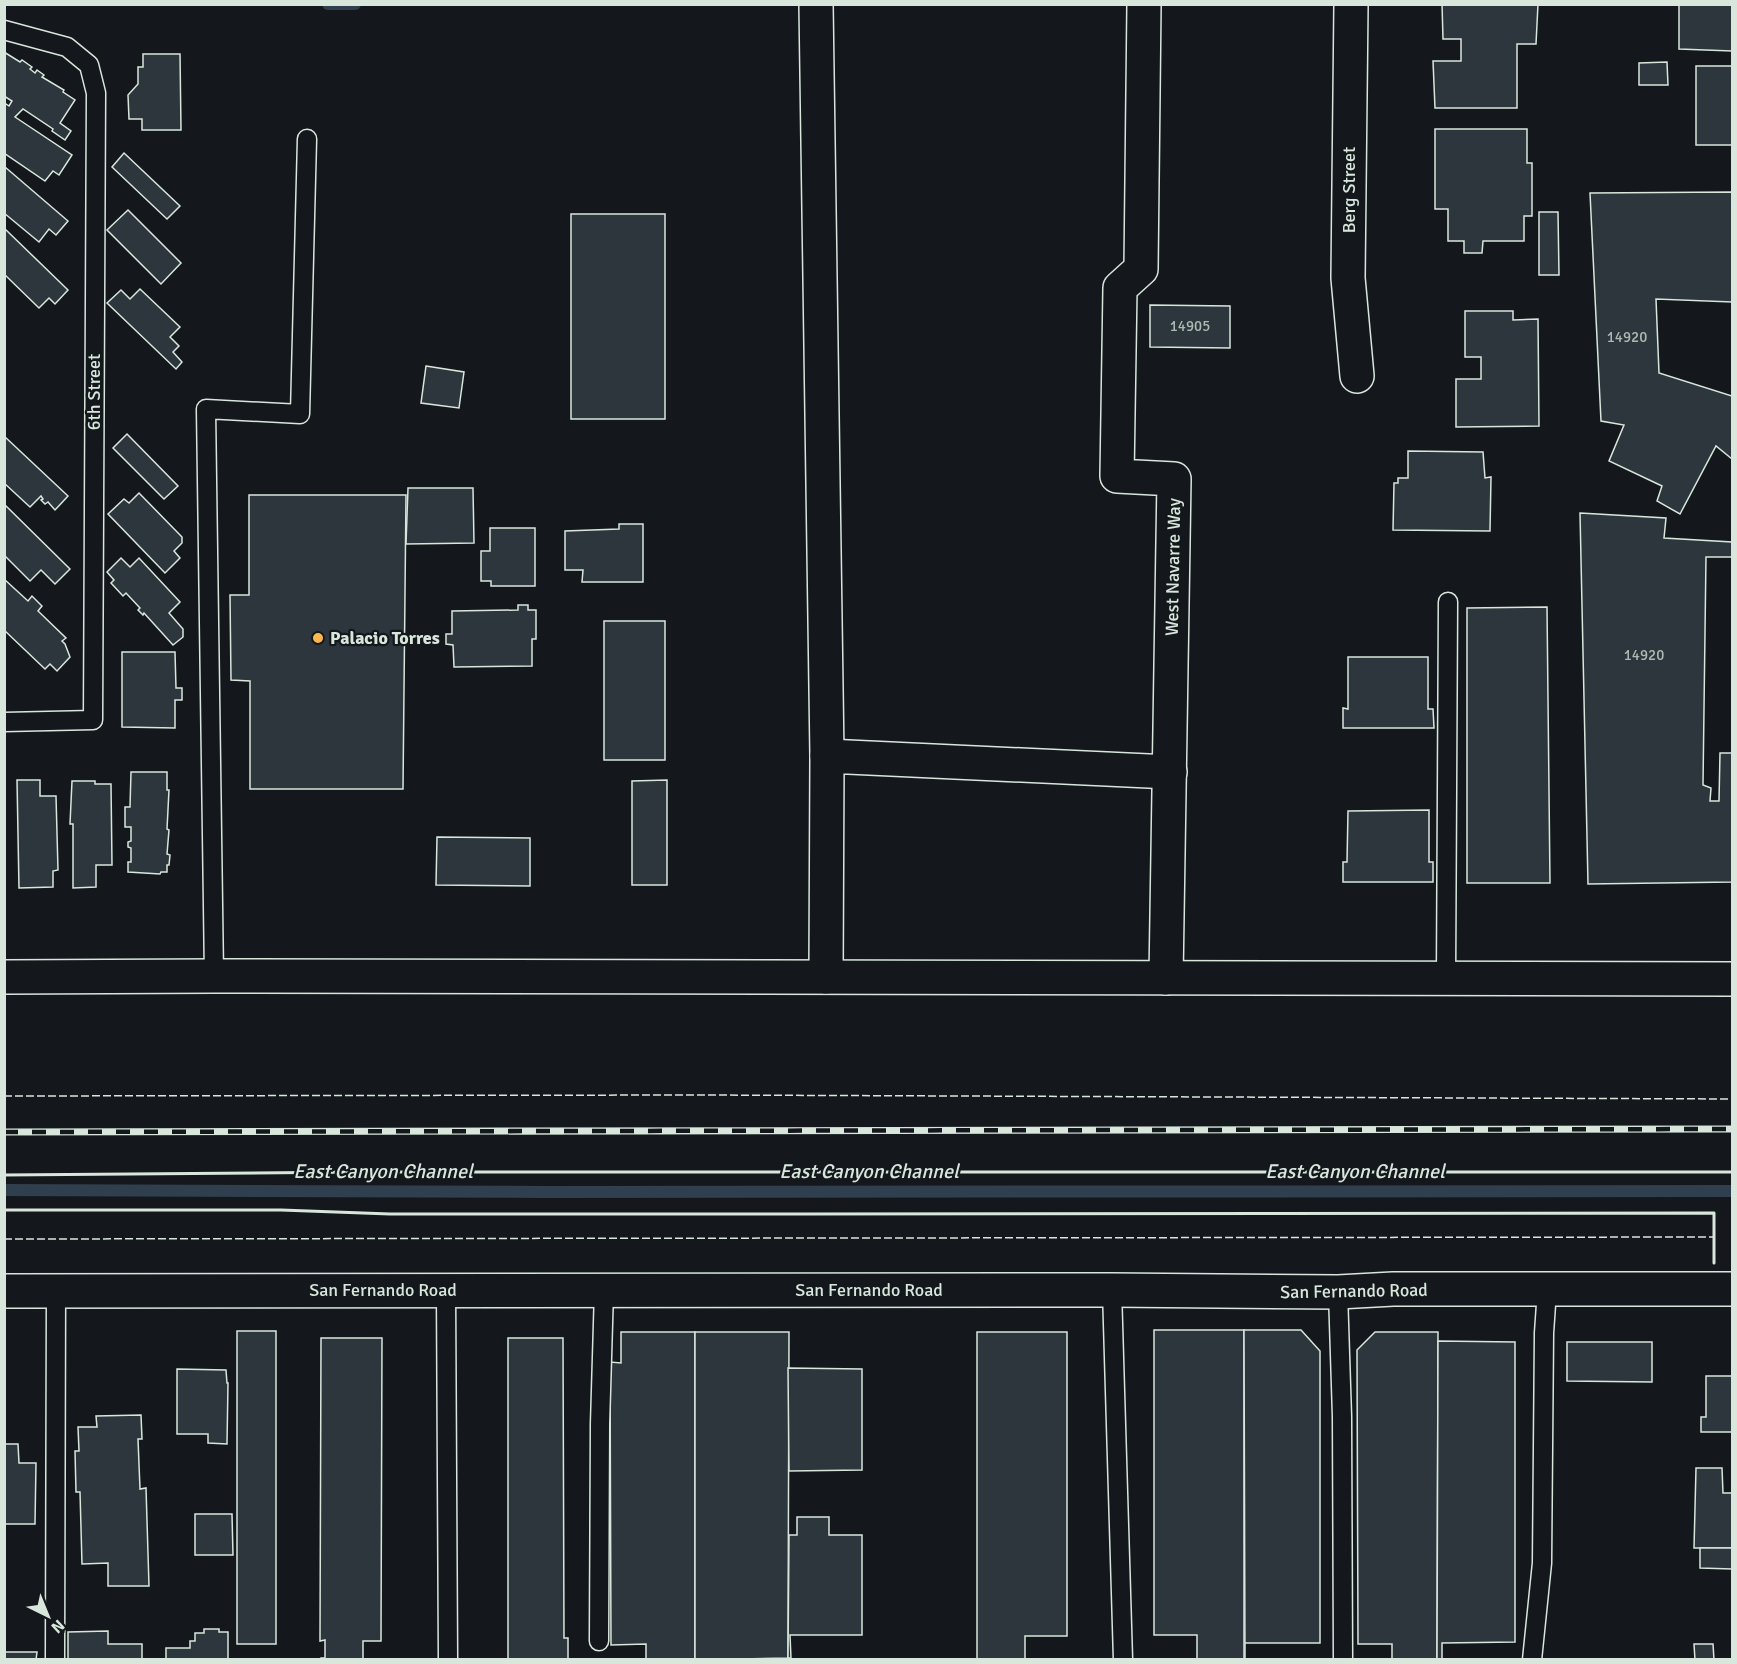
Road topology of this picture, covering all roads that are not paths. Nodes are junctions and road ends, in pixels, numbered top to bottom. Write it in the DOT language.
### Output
graph roads {
  1 [pos="816,4"];
  2 [pos="1144,4"];
  3 [pos="1351,4"];
  4 [pos="4,30"];
  5 [pos="308,138"];
  6 [pos="1357,376"];
  7 [pos="1448,602"];
  8 [pos="4,722"];
  9 [pos="827,756"];
  10 [pos="1170,772"];
  11 [pos="214,976"];
  12 [pos="4,977"];
  13 [pos="826,977"];
  14 [pos="1166,978"];
  15 [pos="1446,978"];
  16 [pos="1732,979"];
  17 [pos="1732,1289"];
  18 [pos="446,1290"];
  19 [pos="604,1290"];
  20 [pos="1112,1290"];
  21 [pos="1547,1290"];
  22 [pos="4,1291"];
  23 [pos="56,1291"];
  24 [pos="1338,1292"];
  25 [pos="600,1641"];
  26 [pos="55,1659"];
  27 [pos="448,1659"];
  28 [pos="1123,1659"];
  29 [pos="1343,1659"];
  30 [pos="1532,1659"];
  1 -- 9 [label="street"];
  2 -- 10 [label="street, West Navarre Way"];
  3 -- 6 [label="street, Berg Street"];
  4 -- 8 [label="lane, 6th Street"];
  5 -- 11 [label="lane"];
  7 -- 15 [label="lane"];
  9 -- 10 [label="street"];
  9 -- 13 [label="street"];
  10 -- 14 [label="street, West Navarre Way"];
  11 -- 12 [label="street"];
  11 -- 13 [label="street"];
  13 -- 14 [label="street"];
  14 -- 15 [label="street"];
  15 -- 16 [label="street"];
  17 -- 21 [label="street, San Fernando Road"];
  18 -- 19 [label="street, San Fernando Road"];
  18 -- 23 [label="street, San Fernando Road"];
  18 -- 27 [label="lane"];
  19 -- 20 [label="street, San Fernando Road"];
  19 -- 25 [label="lane"];
  20 -- 24 [label="street, San Fernando Road"];
  20 -- 28 [label="lane"];
  21 -- 24 [label="street, San Fernando Road"];
  21 -- 30 [label="lane"];
  22 -- 23 [label="street, San Fernando Road"];
  23 -- 26 [label="lane"];
  24 -- 29 [label="lane"];
}
